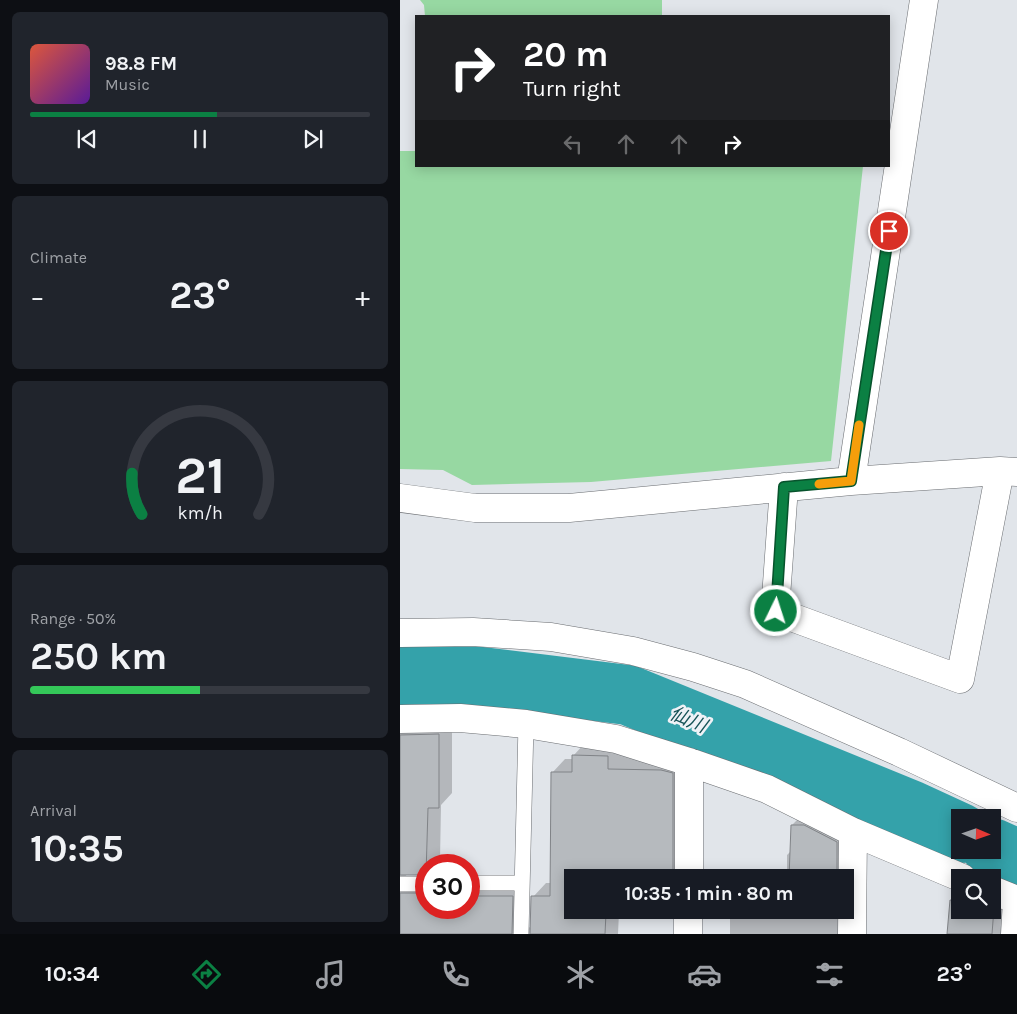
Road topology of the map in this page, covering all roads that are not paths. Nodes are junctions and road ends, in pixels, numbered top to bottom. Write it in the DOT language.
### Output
graph roads {
  1 [pos="924,0"];
  2 [pos="1009,472"];
  3 [pos="851,481"];
  4 [pos="784,487"];
  5 [pos="400,498"];
  6 [pos="400,633"];
  7 [pos="400,719"];
  8 [pos="526,724"];
  9 [pos="689,762"];
  10 [pos="1017,808"];
  11 [pos="853,832"];
  12 [pos="688,869"];
  13 [pos="951,873"];
  14 [pos="480,883"];
  15 [pos="522,883"];
  16 [pos="400,884"];
  17 [pos="415,884"];
  18 [pos="1001,894"];
  19 [pos="688,919"];
  20 [pos="521,934"];
  21 [pos="688,934"];
  22 [pos="852,934"];
  23 [pos="1015,934"];
  1 -- 3 [label="street"];
  2 -- 3 [label="street"];
  2 -- 4 [label="street"];
  3 -- 4 [label="street"];
  4 -- 5 [label="street"];
  6 -- 10 [label="street"];
  7 -- 8 [label="street"];
  8 -- 9 [label="street"];
  8 -- 15 [label="lane"];
  9 -- 11 [label="street"];
  9 -- 12 [label="street"];
  11 -- 13 [label="street"];
  11 -- 22 [label="street"];
  14 -- 15 [label="lane"];
  15 -- 20 [label="lane"];
  16 -- 17 [label="lane"];
  18 -- 23 [label="street"];
  19 -- 21 [label="street"];
}
